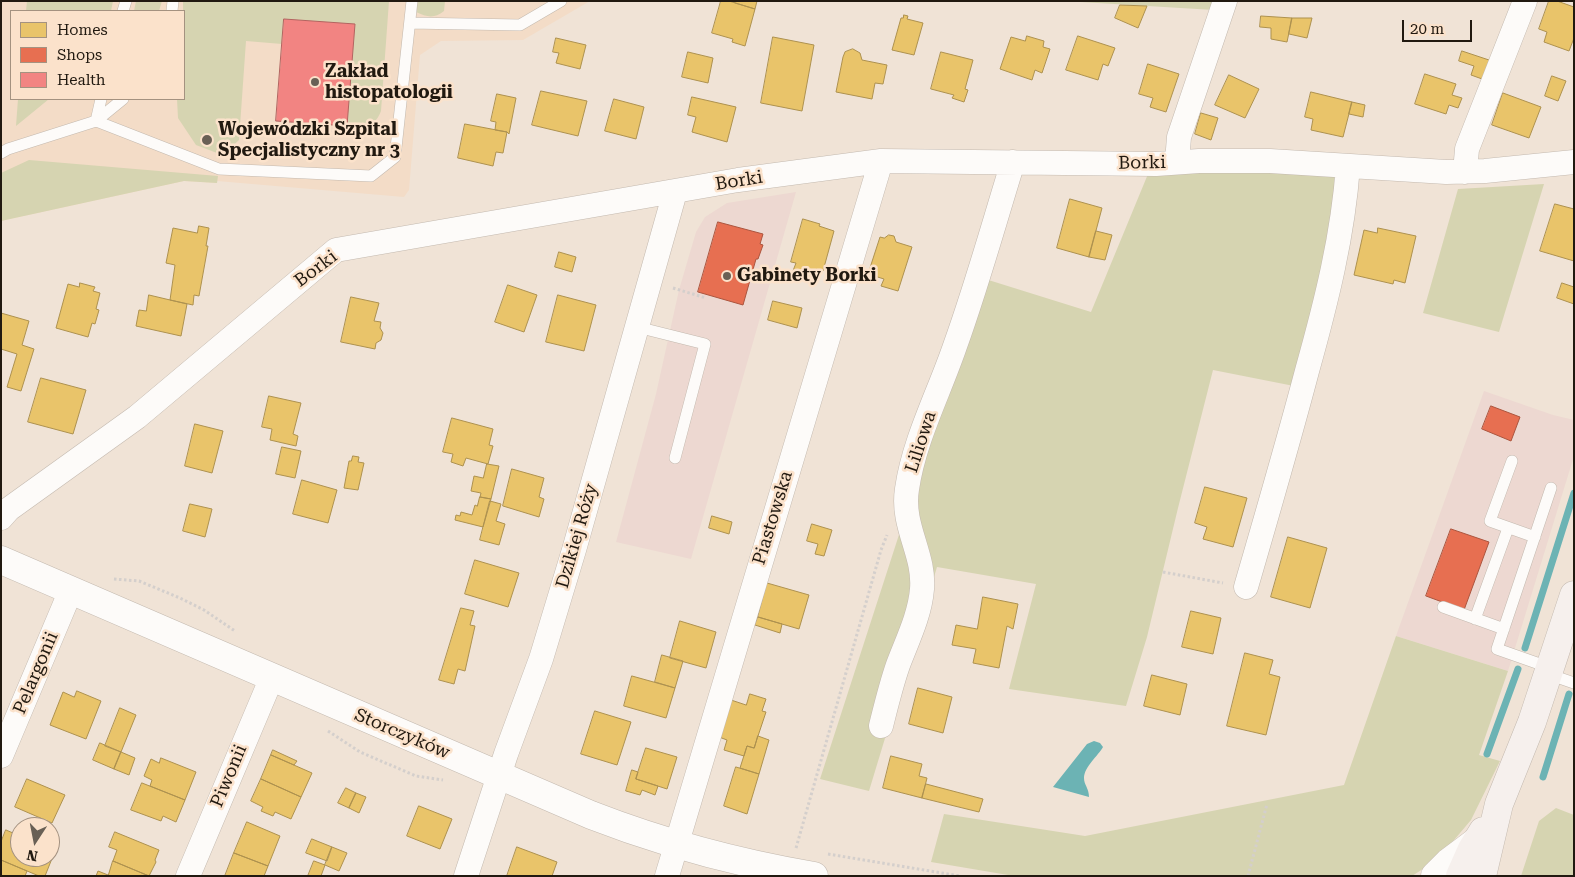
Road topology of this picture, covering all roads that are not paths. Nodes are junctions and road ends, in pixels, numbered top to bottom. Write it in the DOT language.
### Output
graph roads {
  1 [pos="412,1"];
  2 [pos="561,1"];
  3 [pos="1225,1"];
  4 [pos="1525,1"];
  5 [pos="410,23"];
  6 [pos="101,100"];
  7 [pos="122,100"];
  8 [pos="96,122"];
  9 [pos="1,153"];
  10 [pos="881,161"];
  11 [pos="1013,162"];
  12 [pos="1177,162"];
  13 [pos="1574,162"];
  14 [pos="1348,166"];
  15 [pos="1465,172"];
  16 [pos="675,192"];
  17 [pos="637,327"];
  18 [pos="675,458"];
  19 [pos="1512,461"];
  20 [pos="1551,488"];
  21 [pos="2,513"];
  22 [pos="1508,528"];
  23 [pos="1534,537"];
  24 [pos="1,560"];
  25 [pos="1246,587"];
  26 [pos="70,590"];
  27 [pos="1574,595"];
  28 [pos="1443,607"];
  29 [pos="1475,619"];
  30 [pos="1504,629"];
  31 [pos="1549,671"];
  32 [pos="272,677"];
  33 [pos="1574,683"];
  34 [pos="880,726"];
  35 [pos="1,756"];
  36 [pos="499,776"];
  37 [pos="1499,804"];
  38 [pos="1477,841"];
  39 [pos="677,844"];
  40 [pos="788,861"];
  41 [pos="820,865"];
  42 [pos="188,876"];
  43 [pos="466,876"];
  44 [pos="667,876"];
  45 [pos="1435,876"];
  46 [pos="1460,876"];
  47 [pos="1482,876"];
  1 -- 5 [label="lane"];
  2 -- 5 [label="lane"];
  3 -- 12 [label="street"];
  4 -- 15 [label="street"];
  5 -- 8 [label="lane"];
  6 -- 8 [label="lane"];
  7 -- 8 [label="lane"];
  8 -- 9 [label="lane"];
  10 -- 11 [label="street, Borki"];
  10 -- 16 [label="street, Borki"];
  10 -- 39 [label="street, Piastowska"];
  11 -- 12 [label="street, Borki"];
  11 -- 34 [label="street, Liliowa"];
  12 -- 14 [label="street, Borki"];
  13 -- 15 [label="street, Borki"];
  14 -- 15 [label="street, Borki"];
  14 -- 25 [label="street"];
  16 -- 17 [label="street, Dzikiej Róży"];
  16 -- 21 [label="street, Borki"];
  17 -- 18 [label="lane"];
  17 -- 36 [label="street, Dzikiej Róży"];
  19 -- 22 [label="lane"];
  20 -- 23 [label="lane"];
  22 -- 23 [label="lane"];
  22 -- 29 [label="lane"];
  23 -- 30 [label="lane"];
  24 -- 26 [label="street, Storczyków"];
  26 -- 32 [label="street, Storczyków"];
  26 -- 35 [label="street, Pelargonii"];
  27 -- 31 [label="main road"];
  28 -- 29 [label="lane"];
  29 -- 30 [label="lane"];
  30 -- 31 [label="lane"];
  31 -- 33 [label="lane"];
  31 -- 37 [label="main road"];
  32 -- 36 [label="street, Storczyków"];
  32 -- 42 [label="street, Piwonii"];
  36 -- 39 [label="street, Storczyków"];
  36 -- 43 [label="street, Dzikiej Róży"];
  37 -- 38 [label="main road"];
  37 -- 47 [label="main road"];
  38 -- 45 [label="street"];
  38 -- 46 [label="main road"];
  39 -- 40 [label="street, Storczyków"];
  39 -- 44 [label="street, Piastowska"];
  40 -- 41 [label="street, Storczyków"];
}
